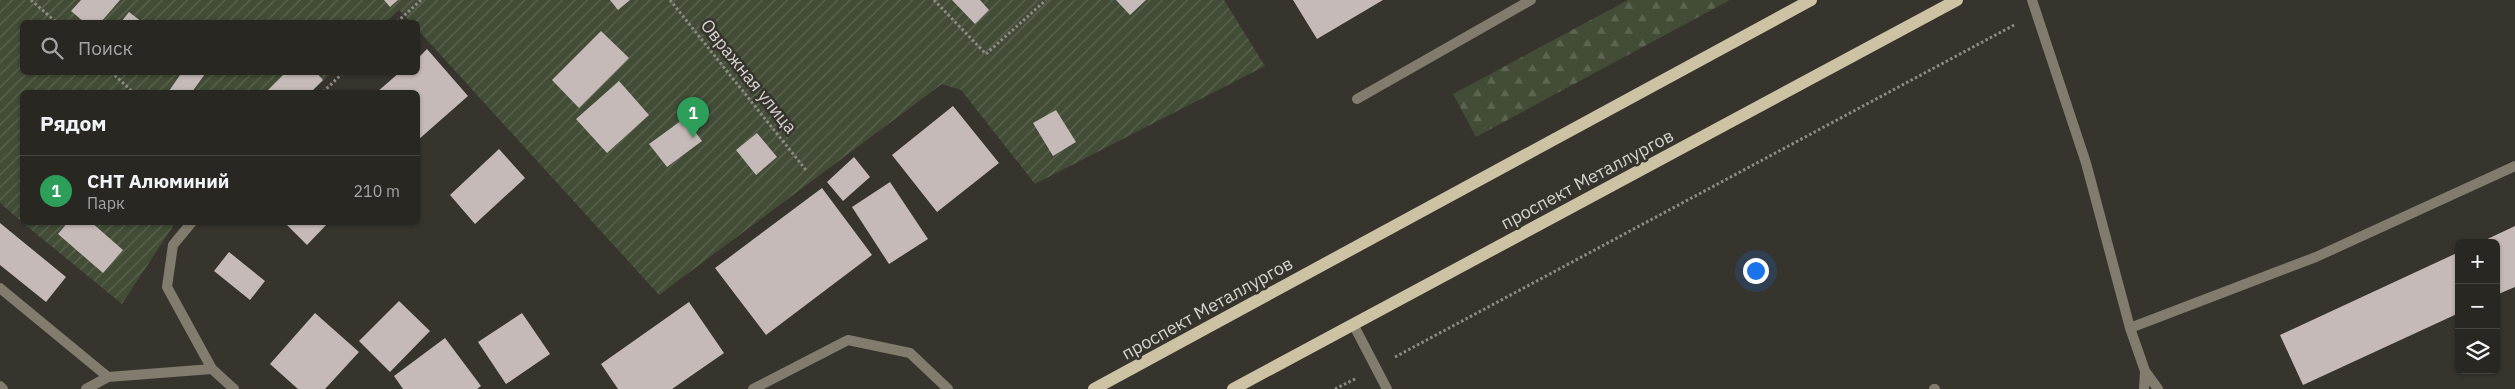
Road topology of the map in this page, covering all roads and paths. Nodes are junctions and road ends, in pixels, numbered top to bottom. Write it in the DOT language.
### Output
graph roads {
  1 [pos="31,0"];
  2 [pos="421,0"];
  3 [pos="670,0"];
  4 [pos="934,0"];
  5 [pos="1046,0"];
  6 [pos="1531,0"];
  7 [pos="1811,0"];
  8 [pos="1957,0"];
  9 [pos="2032,0"];
  10 [pos="2036,13"];
  11 [pos="54,20"];
  12 [pos="399,20"];
  13 [pos="114,75"];
  14 [pos="341,75"];
  15 [pos="131,90"];
  16 [pos="325,90"];
  17 [pos="1357,99"];
  18 [pos="2515,166"];
  19 [pos="806,170"];
  20 [pos="190,225"];
  21 [pos="0,288"];
  22 [pos="1353,324"];
  23 [pos="2130,328"];
  24 [pos="1376,367"];
  25 [pos="212,369"];
  26 [pos="2145,371"];
  27 [pos="108,377"];
  28 [pos="0,386"];
  29 [pos="3,389"];
  30 [pos="86,389"];
  31 [pos="234,389"];
  32 [pos="753,389"];
  33 [pos="948,389"];
  34 [pos="1094,389"];
  35 [pos="1233,389"];
  36 [pos="1335,389"];
  37 [pos="1387,389"];
  38 [pos="2144,389"];
  39 [pos="2158,389"];
  1 -- 11 [label="path"];
  2 -- 12 [label="path"];
  3 -- 19 [label="path, Овражная улица"];
  4 -- 5 [label="path"];
  6 -- 17 [label="lane"];
  7 -- 34 [label="main road, проспект Металлургов"];
  8 -- 22 [label="main road, проспект Металлургов"];
  9 -- 10 [label="lane"];
  10 -- 23 [label="lane"];
  10 -- 24 [label="path"];
  13 -- 15 [label="path"];
  14 -- 16 [label="path"];
  18 -- 23 [label="lane"];
  20 -- 25 [label="lane"];
  21 -- 27 [label="lane"];
  22 -- 24 [label="lane"];
  22 -- 35 [label="main road, проспект Металлургов"];
  23 -- 26 [label="lane"];
  24 -- 36 [label="path"];
  24 -- 37 [label="lane"];
  25 -- 27 [label="lane"];
  25 -- 31 [label="lane"];
  26 -- 38 [label="lane"];
  26 -- 39 [label="lane"];
  27 -- 30 [label="lane"];
  28 -- 29 [label="lane"];
  32 -- 33 [label="lane"];
}
